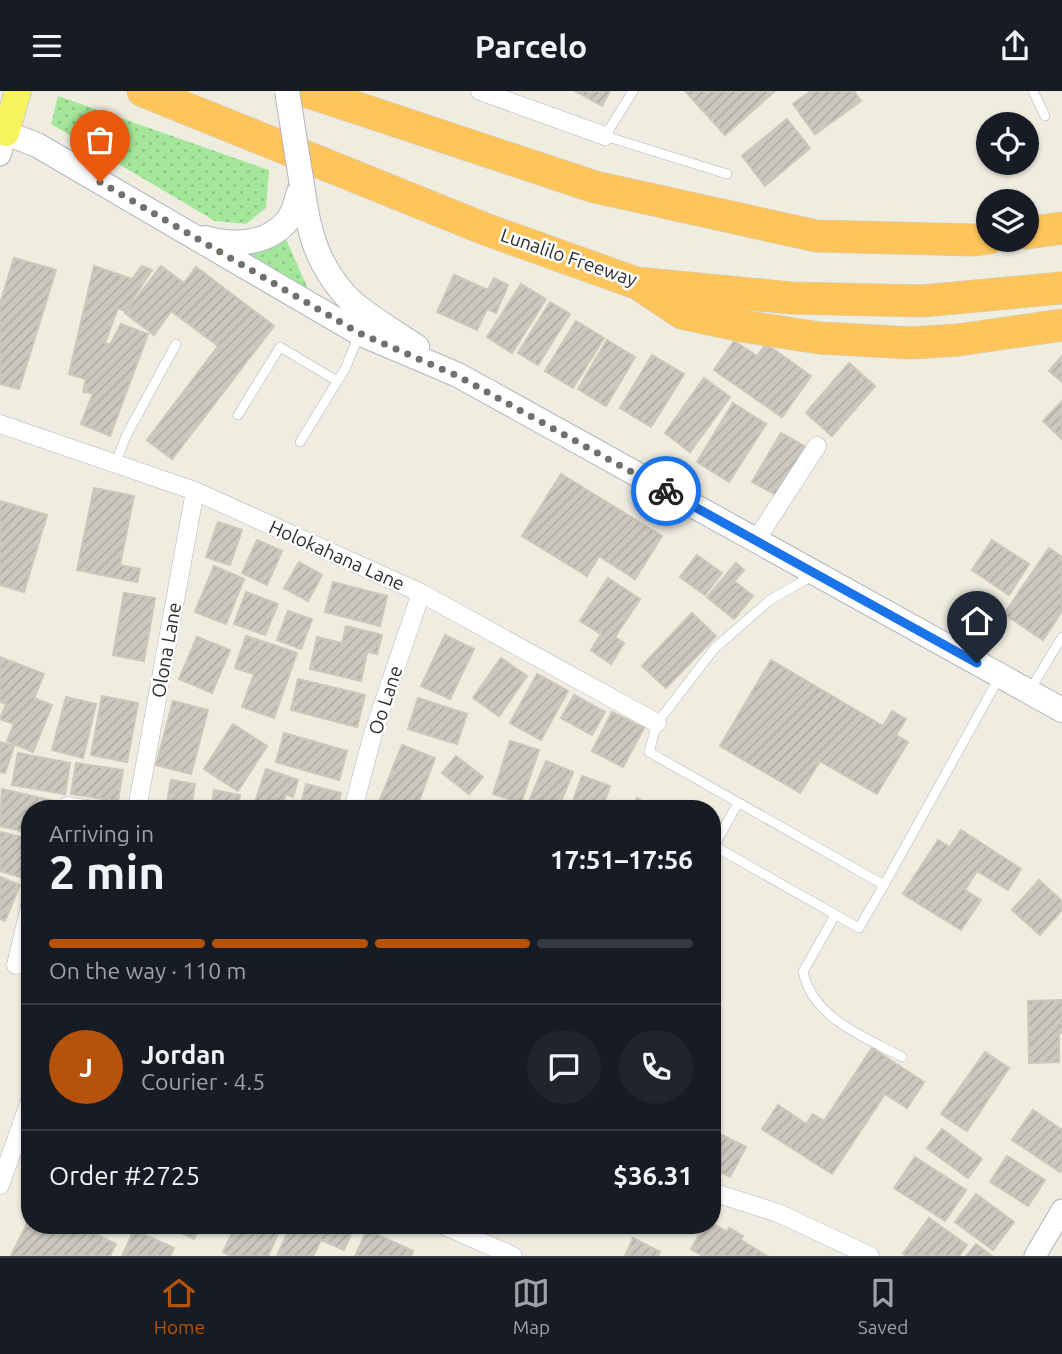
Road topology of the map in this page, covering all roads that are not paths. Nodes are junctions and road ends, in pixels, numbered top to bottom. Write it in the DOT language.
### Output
graph roads {
  1 [pos="18,91"];
  2 [pos="144,91"];
  3 [pos="287,91"];
  4 [pos="306,91"];
  5 [pos="480,91"];
  6 [pos="633,91"];
  7 [pos="1032,91"];
  8 [pos="1045,116"];
  9 [pos="605,136"];
  10 [pos="2,139"];
  11 [pos="727,174"];
  12 [pos="302,185"];
  13 [pos="1062,228"];
  14 [pos="183,231"];
  15 [pos="1039,231"];
  16 [pos="976,240"];
  17 [pos="636,282"];
  18 [pos="1062,288"];
  19 [pos="1062,325"];
  20 [pos="359,333"];
  21 [pos="176,344"];
  22 [pos="458,376"];
  23 [pos="337,381"];
  24 [pos="237,415"];
  25 [pos="0,424"];
  26 [pos="300,442"];
  27 [pos="817,446"];
  28 [pos="115,465"];
  29 [pos="195,491"];
  30 [pos="756,540"];
  31 [pos="816,573"];
  32 [pos="421,593"];
  33 [pos="1062,637"];
  34 [pos="1000,675"];
  35 [pos="1029,692"];
  36 [pos="1062,710"];
  37 [pos="657,723"];
  38 [pos="139,800"];
  39 [pos="355,800"];
  40 [pos="738,803"];
  41 [pos="721,833"];
  42 [pos="721,850"];
  43 [pos="884,885"];
  44 [pos="835,915"];
  45 [pos="21,949"];
  46 [pos="16,965"];
  47 [pos="902,1056"];
  48 [pos="21,1126"];
  49 [pos="0,1185"];
  50 [pos="721,1195"];
  51 [pos="1062,1210"];
  52 [pos="463,1234"];
  53 [pos="513,1256"];
  54 [pos="870,1256"];
  55 [pos="1035,1256"];
  1 -- 10 [label="main road"];
  2 -- 17 [label="highway, Lunalilo Freeway"];
  3 -- 12 [label="main road, bridge"];
  4 -- 16 [label="highway"];
  5 -- 9 [label="street"];
  6 -- 9 [label="lane"];
  7 -- 8 [label="lane"];
  9 -- 11 [label="lane"];
  10 -- 14 [label="main road"];
  12 -- 14 [label="main road"];
  12 -- 22 [label="main road"];
  13 -- 15 [label="highway"];
  14 -- 20 [label="main road"];
  17 -- 18 [label="highway, Lunalilo Freeway"];
  17 -- 19 [label="highway"];
  20 -- 22 [label="main road"];
  20 -- 23 [label="lane"];
  21 -- 28 [label="lane"];
  22 -- 30 [label="main road"];
  23 -- 24 [label="lane"];
  23 -- 26 [label="lane"];
  25 -- 28 [label="street, Holokahana Lane"];
  27 -- 30 [label="street"];
  28 -- 29 [label="street, Holokahana Lane"];
  29 -- 32 [label="street, Holokahana Lane"];
  29 -- 38 [label="street, Olona Lane"];
  30 -- 31 [label="main road"];
  31 -- 34 [label="main road"];
  31 -- 37 [label="lane"];
  32 -- 37 [label="street, Holokahana Lane"];
  32 -- 39 [label="street, Oo Lane"];
  33 -- 35 [label="lane"];
  34 -- 35 [label="main road"];
  34 -- 43 [label="lane"];
  35 -- 36 [label="main road"];
  37 -- 40 [label="lane"];
  40 -- 41 [label="lane"];
  40 -- 43 [label="lane"];
  42 -- 44 [label="lane"];
  43 -- 44 [label="lane"];
  44 -- 47 [label="lane"];
  45 -- 46 [label="street"];
  48 -- 49 [label="street"];
  50 -- 54 [label="street"];
  51 -- 55 [label="street"];
  52 -- 53 [label="street"];
}
